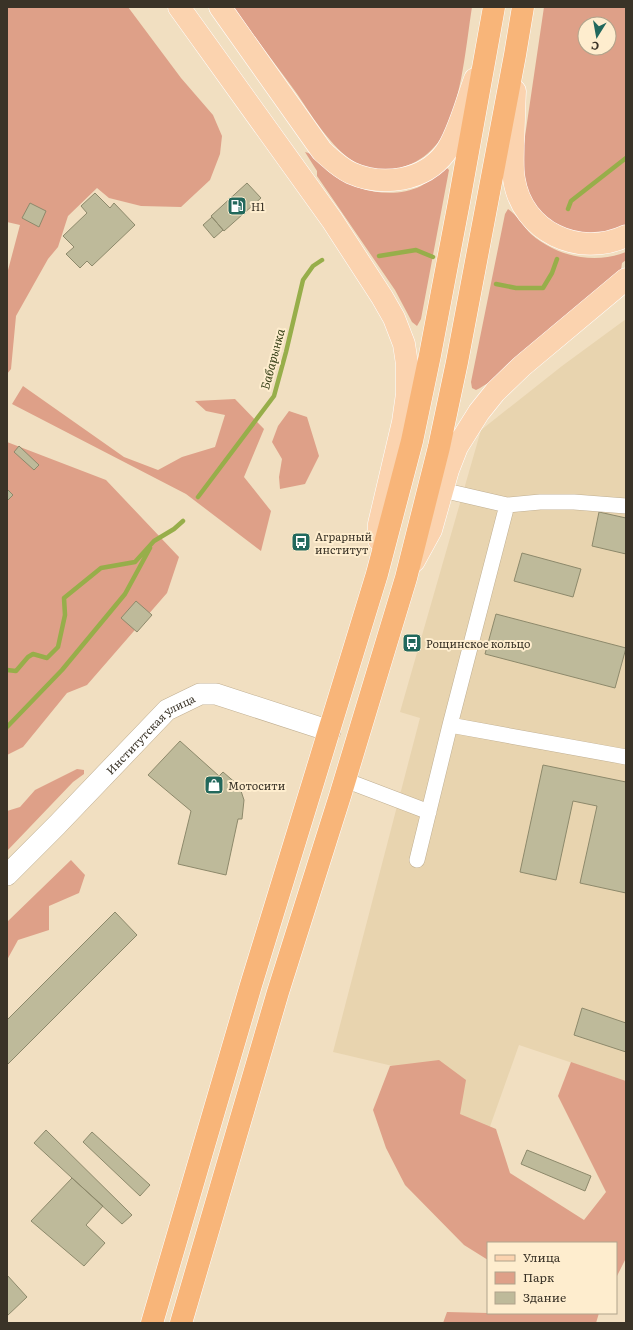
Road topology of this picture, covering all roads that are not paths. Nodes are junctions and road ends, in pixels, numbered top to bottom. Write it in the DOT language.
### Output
graph roads {
  1 [pos="179,7"];
  2 [pos="220,7"];
  3 [pos="494,7"];
  4 [pos="523,7"];
  5 [pos="487,48"];
  6 [pos="515,55"];
  7 [pos="626,236"];
  8 [pos="626,279"];
  9 [pos="442,490"];
  10 [pos="507,505"];
  11 [pos="626,506"];
  12 [pos="377,574"];
  13 [pos="406,578"];
  14 [pos="450,724"];
  15 [pos="330,731"];
  16 [pos="626,757"];
  17 [pos="345,780"];
  18 [pos="429,812"];
  19 [pos="417,860"];
  20 [pos="7,875"];
  21 [pos="152,1323"];
  22 [pos="181,1323"];
  1 -- 12 [label="main road"];
  2 -- 5 [label="main road"];
  3 -- 5 [label="highway"];
  4 -- 6 [label="highway"];
  5 -- 12 [label="highway"];
  6 -- 7 [label="main road"];
  6 -- 13 [label="highway"];
  8 -- 9 [label="main road"];
  9 -- 10 [label="street"];
  9 -- 13 [label="main road"];
  10 -- 11 [label="street"];
  10 -- 14 [label="street"];
  12 -- 15 [label="highway"];
  13 -- 17 [label="highway"];
  14 -- 16 [label="street"];
  14 -- 18 [label="street"];
  15 -- 20 [label="street, Институтская улица"];
  15 -- 21 [label="highway"];
  17 -- 18 [label="street"];
  17 -- 22 [label="highway"];
  18 -- 19 [label="street"];
}
